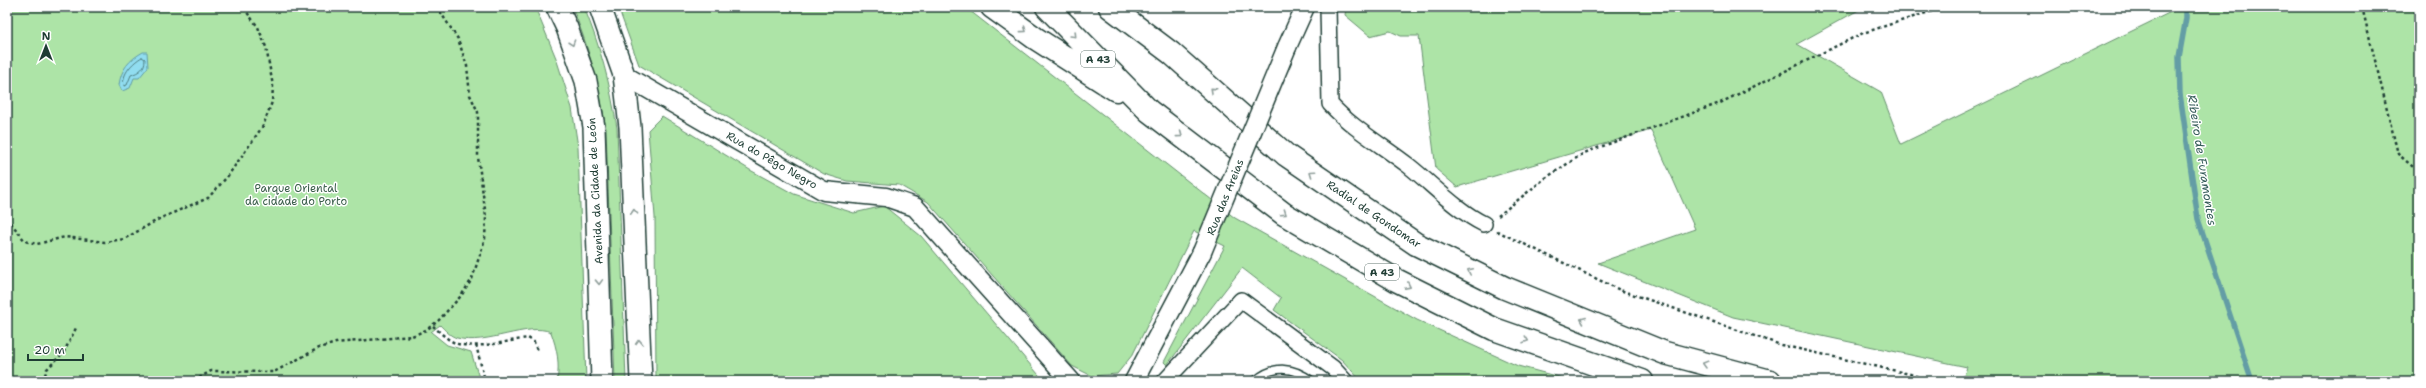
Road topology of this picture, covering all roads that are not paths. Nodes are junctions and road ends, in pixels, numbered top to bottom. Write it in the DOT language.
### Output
graph roads {
  1 [pos="557,7"];
  2 [pos="600,7"];
  3 [pos="992,7"];
  4 [pos="1046,7"];
  5 [pos="1110,7"];
  6 [pos="1132,7"];
  7 [pos="1305,7"];
  8 [pos="1328,7"];
  9 [pos="1171,52"];
  10 [pos="624,75"];
  11 [pos="1149,111"];
  12 [pos="1484,224"];
  13 [pos="602,381"];
  14 [pos="641,381"];
  15 [pos="1071,381"];
  16 [pos="1134,381"];
  17 [pos="1165,381"];
  18 [pos="1255,381"];
  19 [pos="1312,381"];
  20 [pos="1345,381"];
  21 [pos="1642,381"];
  22 [pos="1770,381"];
  1 -- 13 [label="main road, Avenida da Cidade de León, one-way"];
  2 -- 10 [label="main road"];
  3 -- 11 [label="highway, one-way"];
  4 -- 11 [label="highway, A 43, one-way"];
  5 -- 9 [label="highway, Radial de Gondomar"];
  6 -- 9 [label="highway"];
  7 -- 16 [label="street, Rua das Areias, bridge"];
  8 -- 12 [label="street"];
  22 -- 9 [label="highway, Radial de Gondomar, one-way"];
  14 -- 10 [label="main road, one-way"];
  10 -- 15 [label="street, Rua do Pêgo Negro"];
  11 -- 21 [label="highway, A 43, one-way"];
  17 -- 20 [label="street"];
  18 -- 19 [label="lane"];
}
